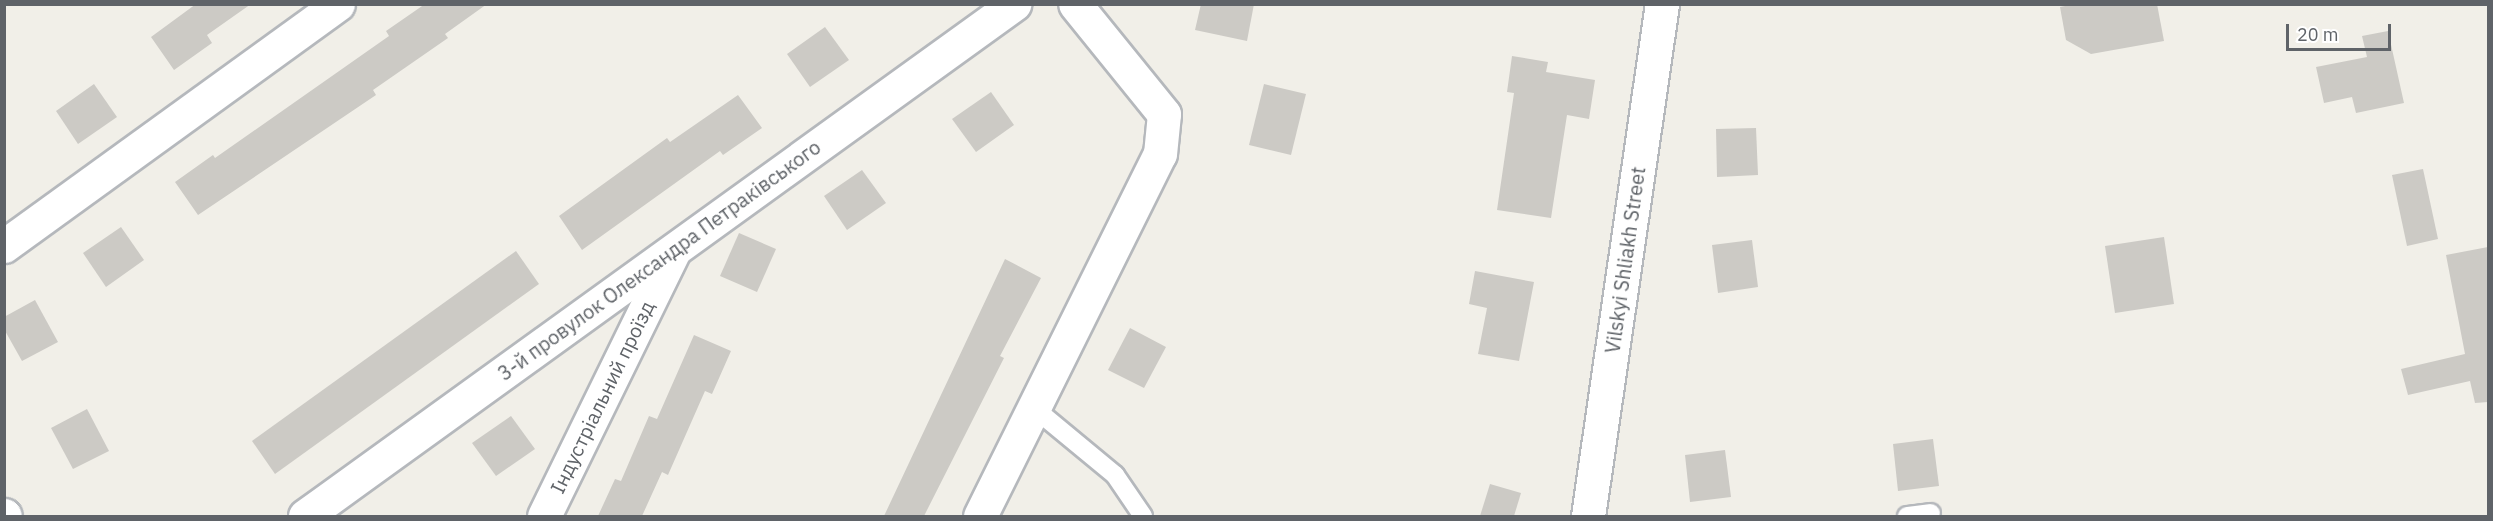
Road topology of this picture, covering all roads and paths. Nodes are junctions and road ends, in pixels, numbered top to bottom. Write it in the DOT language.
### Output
graph roads {
  1 [pos="338,4"];
  2 [pos="1014,4"];
  3 [pos="1075,4"];
  4 [pos="1662,4"];
  5 [pos="4,246"];
  6 [pos="676,246"];
  7 [pos="1034,408"];
  8 [pos="1931,513"];
  9 [pos="305,516"];
  10 [pos="544,516"];
  11 [pos="980,516"];
  12 [pos="1143,516"];
  13 [pos="1588,516"];
  14 [pos="1907,516"];
  1 -- 5 [label="street"];
  2 -- 6 [label="street, 3-й провулок Олександра Петраківського"];
  3 -- 7 [label="street"];
  4 -- 13 [label="street, Vilskyi Shliakh Street"];
  6 -- 9 [label="street, 3-й провулок Олександра Петраківського"];
  6 -- 10 [label="street, Індустріальний проїзд"];
  7 -- 11 [label="street"];
  7 -- 12 [label="lane"];
  8 -- 14 [label="lane"];
}
